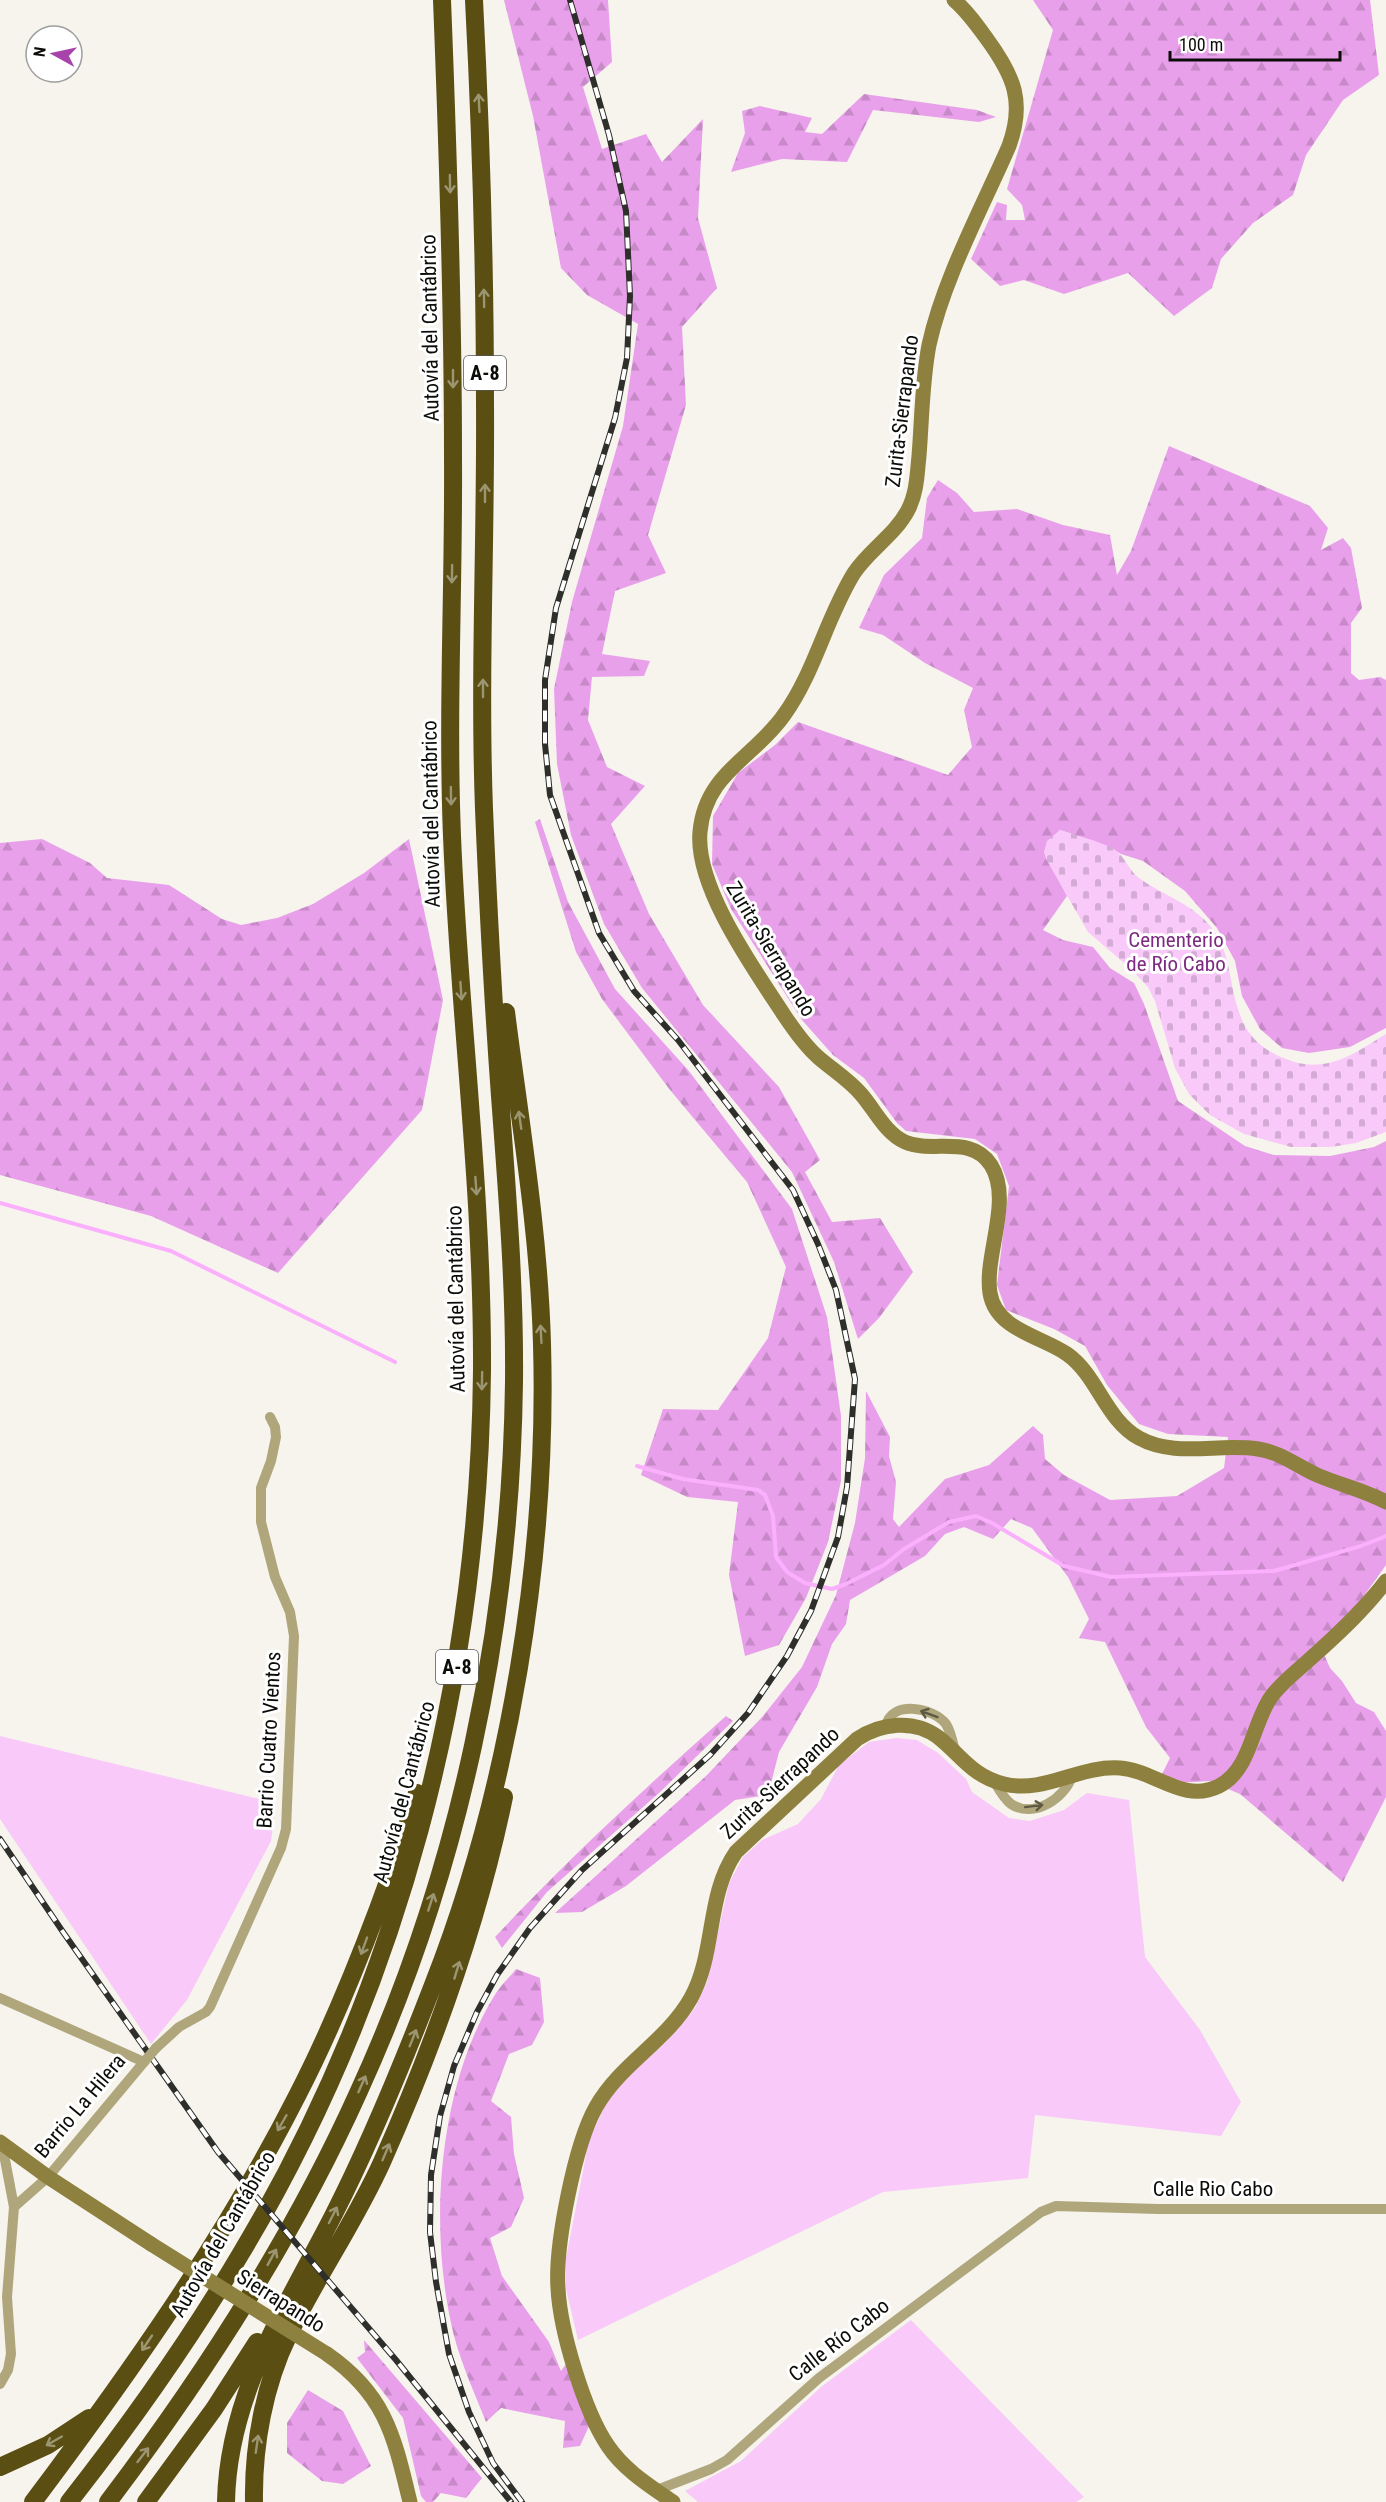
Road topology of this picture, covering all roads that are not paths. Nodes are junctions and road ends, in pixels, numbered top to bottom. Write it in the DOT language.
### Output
graph roads {
  1 [pos="442,0"];
  2 [pos="474,0"];
  3 [pos="954,0"];
  4 [pos="483,747"];
  5 [pos="542,1415"];
  6 [pos="270,1417"];
  7 [pos="479,1462"];
  8 [pos="1386,1502"];
  9 [pos="1386,1581"];
  10 [pos="1072,1776"];
  11 [pos="994,1781"];
  12 [pos="0,1998"];
  13 [pos="144,2062"];
  14 [pos="1,2143"];
  15 [pos="48,2177"];
  16 [pos="14,2207"];
  17 [pos="1386,2209"];
  18 [pos="1041,2212"];
  19 [pos="152,2244"];
  20 [pos="305,2267"];
  21 [pos="127,2373"];
  22 [pos="0,2384"];
  23 [pos="0,2467"];
  24 [pos="657,2490"];
  25 [pos="33,2502"];
  26 [pos="69,2502"];
  27 [pos="108,2502"];
  28 [pos="146,2502"];
  29 [pos="226,2502"];
  30 [pos="254,2502"];
  31 [pos="410,2502"];
  32 [pos="673,2502"];
  1 -- 7 [label="highway, Autovía del Cantábrico / A-8, one-way"];
  4 -- 2 [label="highway, A-8, one-way"];
  3 -- 8 [label="street, Zurita-Sierrapando"];
  5 -- 4 [label="highway, one-way"];
  27 -- 4 [label="highway, A-8, one-way"];
  20 -- 5 [label="highway, one-way"];
  30 -- 5 [label="highway, one-way"];
  6 -- 13 [label="street, Barrio Cuatro Vientos, bridge"];
  7 -- 21 [label="highway, one-way"];
  7 -- 26 [label="highway, Autovía del Cantábrico / A-8"];
  9 -- 10 [label="street, Zurita-Sierrapando"];
  10 -- 11 [label="street, Zurita-Sierrapando"];
  11 -- 10 [label="street, one-way"];
  11 -- 24 [label="street, Zurita-Sierrapando"];
  12 -- 13 [label="street"];
  13 -- 15 [label="street, Barrio La Hilera"];
  14 -- 15 [label="street, Barrio La Hilera"];
  14 -- 16 [label="street, Barrio La Hilera"];
  15 -- 16 [label="street, Barrio La Hilera"];
  15 -- 19 [label="street, Barrio La Hilera"];
  16 -- 22 [label="street, Barrio La Hilera"];
  17 -- 18 [label="street, Calle Rio Cabo"];
  18 -- 24 [label="street, Calle Río Cabo"];
  19 -- 31 [label="street, Sierrapando, bridge"];
  20 -- 28 [label="highway"];
  20 -- 29 [label="highway"];
  21 -- 23 [label="highway, one-way"];
  21 -- 25 [label="highway"];
  24 -- 32 [label="street, Zurita-Sierrapando"];
}
